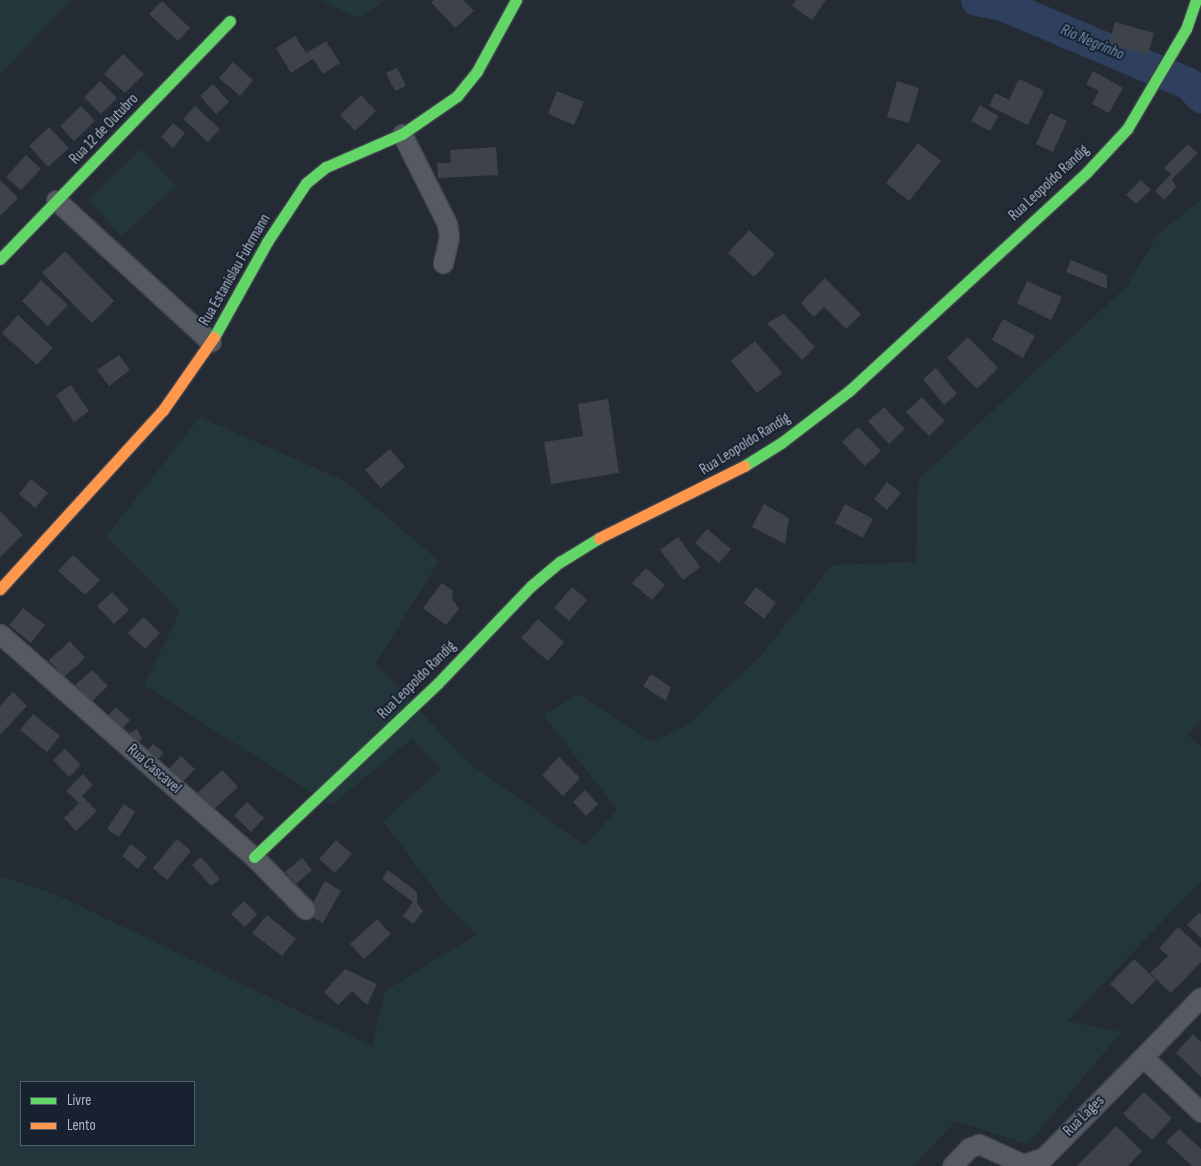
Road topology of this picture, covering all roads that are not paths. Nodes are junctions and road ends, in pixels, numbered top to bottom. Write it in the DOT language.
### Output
graph roads {
  1 [pos="516,0"];
  2 [pos="1196,0"];
  3 [pos="230,21"];
  4 [pos="402,134"];
  5 [pos="56,200"];
  6 [pos="0,259"];
  7 [pos="443,263"];
  8 [pos="211,342"];
  9 [pos="0,589"];
  10 [pos="0,634"];
  11 [pos="254,857"];
  12 [pos="305,909"];
  13 [pos="1201,997"];
  14 [pos="1143,1057"];
  15 [pos="1201,1112"];
  16 [pos="952,1166"];
  1 -- 4 [label="street, Rua Estanislau Fuhrmann"];
  2 -- 11 [label="street, Rua Leopoldo Randig"];
  3 -- 5 [label="street, Rua 12 de Outubro"];
  4 -- 7 [label="street"];
  4 -- 8 [label="street, Rua Estanislau Fuhrmann"];
  5 -- 6 [label="street, Rua 12 de Outubro"];
  5 -- 8 [label="street"];
  8 -- 9 [label="street, Rua Estanislau Fuhrmann"];
  10 -- 11 [label="street, Rua Cascavel"];
  11 -- 12 [label="street, Rua Cascavel"];
  13 -- 14 [label="street"];
  14 -- 15 [label="street"];
  14 -- 16 [label="street, Rua Lages"];
}
